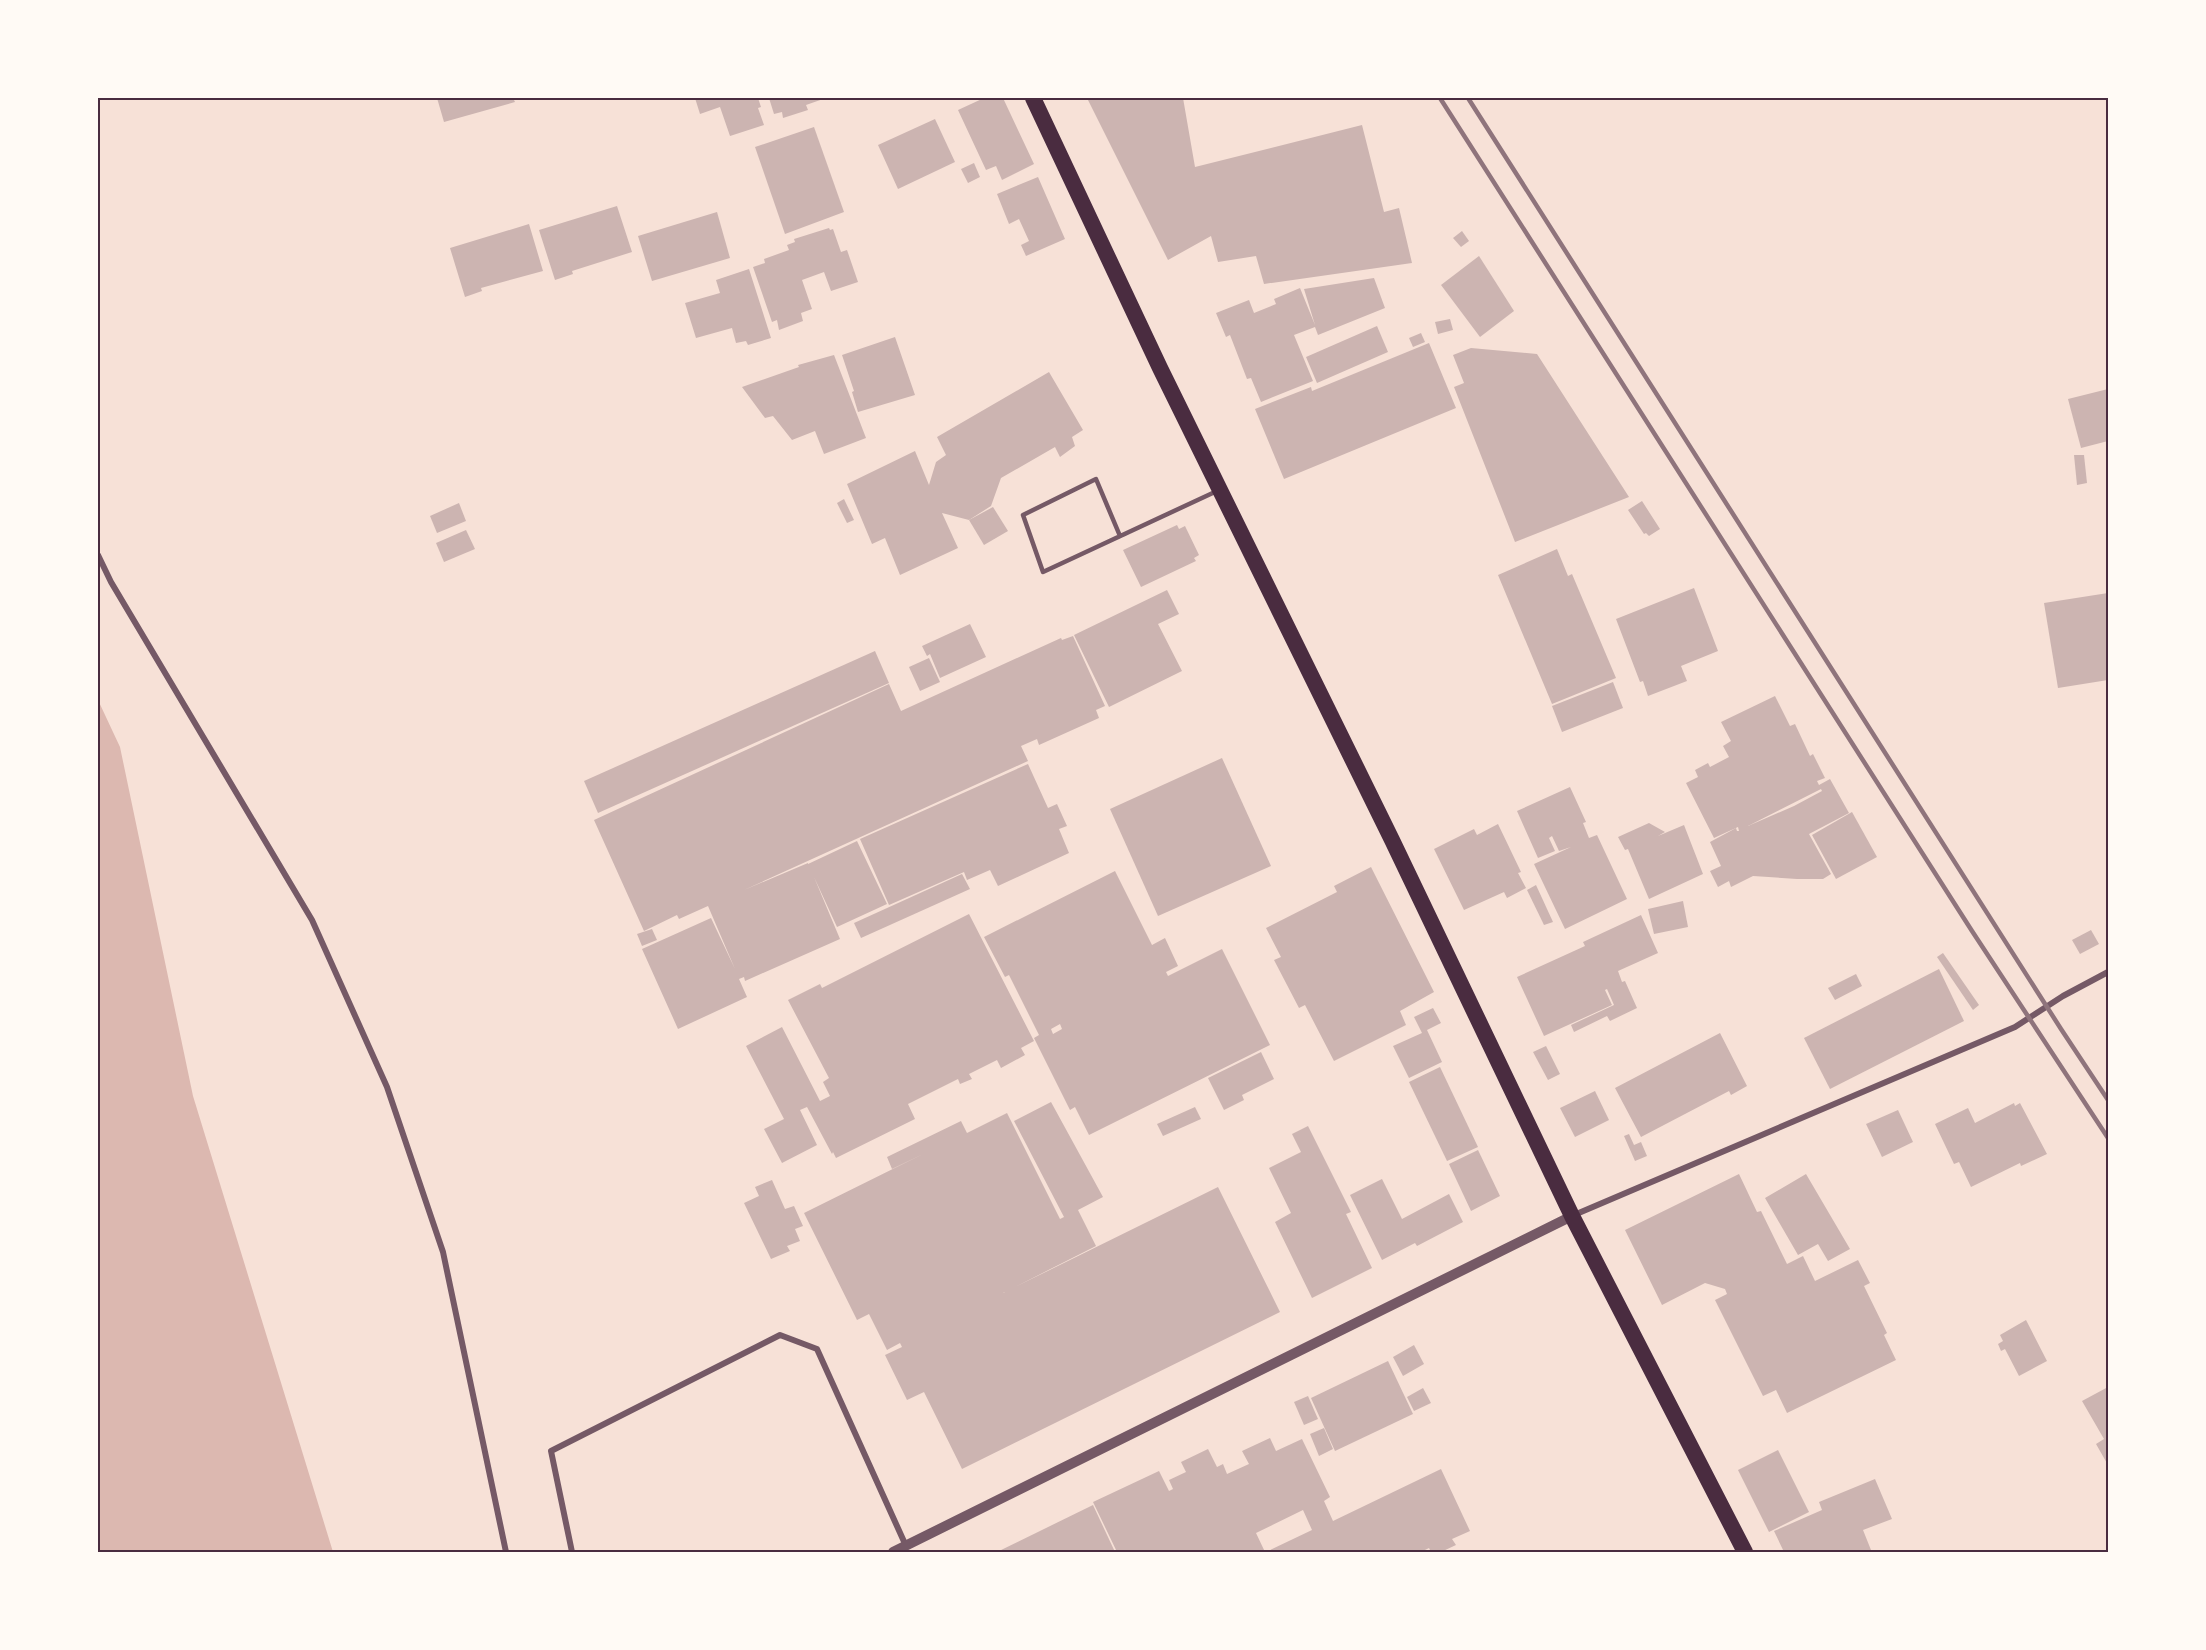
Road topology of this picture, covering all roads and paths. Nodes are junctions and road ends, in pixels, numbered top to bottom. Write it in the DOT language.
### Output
graph roads {
  1 [pos="1033,98"];
  2 [pos="1220,490"];
  3 [pos="1120,536"];
  4 [pos="98,555"];
  5 [pos="2109,972"];
  6 [pos="1572,1216"];
  7 [pos="906,1546"];
  8 [pos="506,1552"];
  9 [pos="572,1552"];
  10 [pos="893,1552"];
  11 [pos="1745,1552"];
  1 -- 2 [label="highway"];
  2 -- 3 [label="lane"];
  2 -- 6 [label="highway"];
  3 -- 3 [label="lane"];
  4 -- 8 [label="street"];
  5 -- 6 [label="street"];
  6 -- 7 [label="street"];
  6 -- 11 [label="highway"];
  7 -- 9 [label="street"];
  7 -- 10 [label="street"];
}
